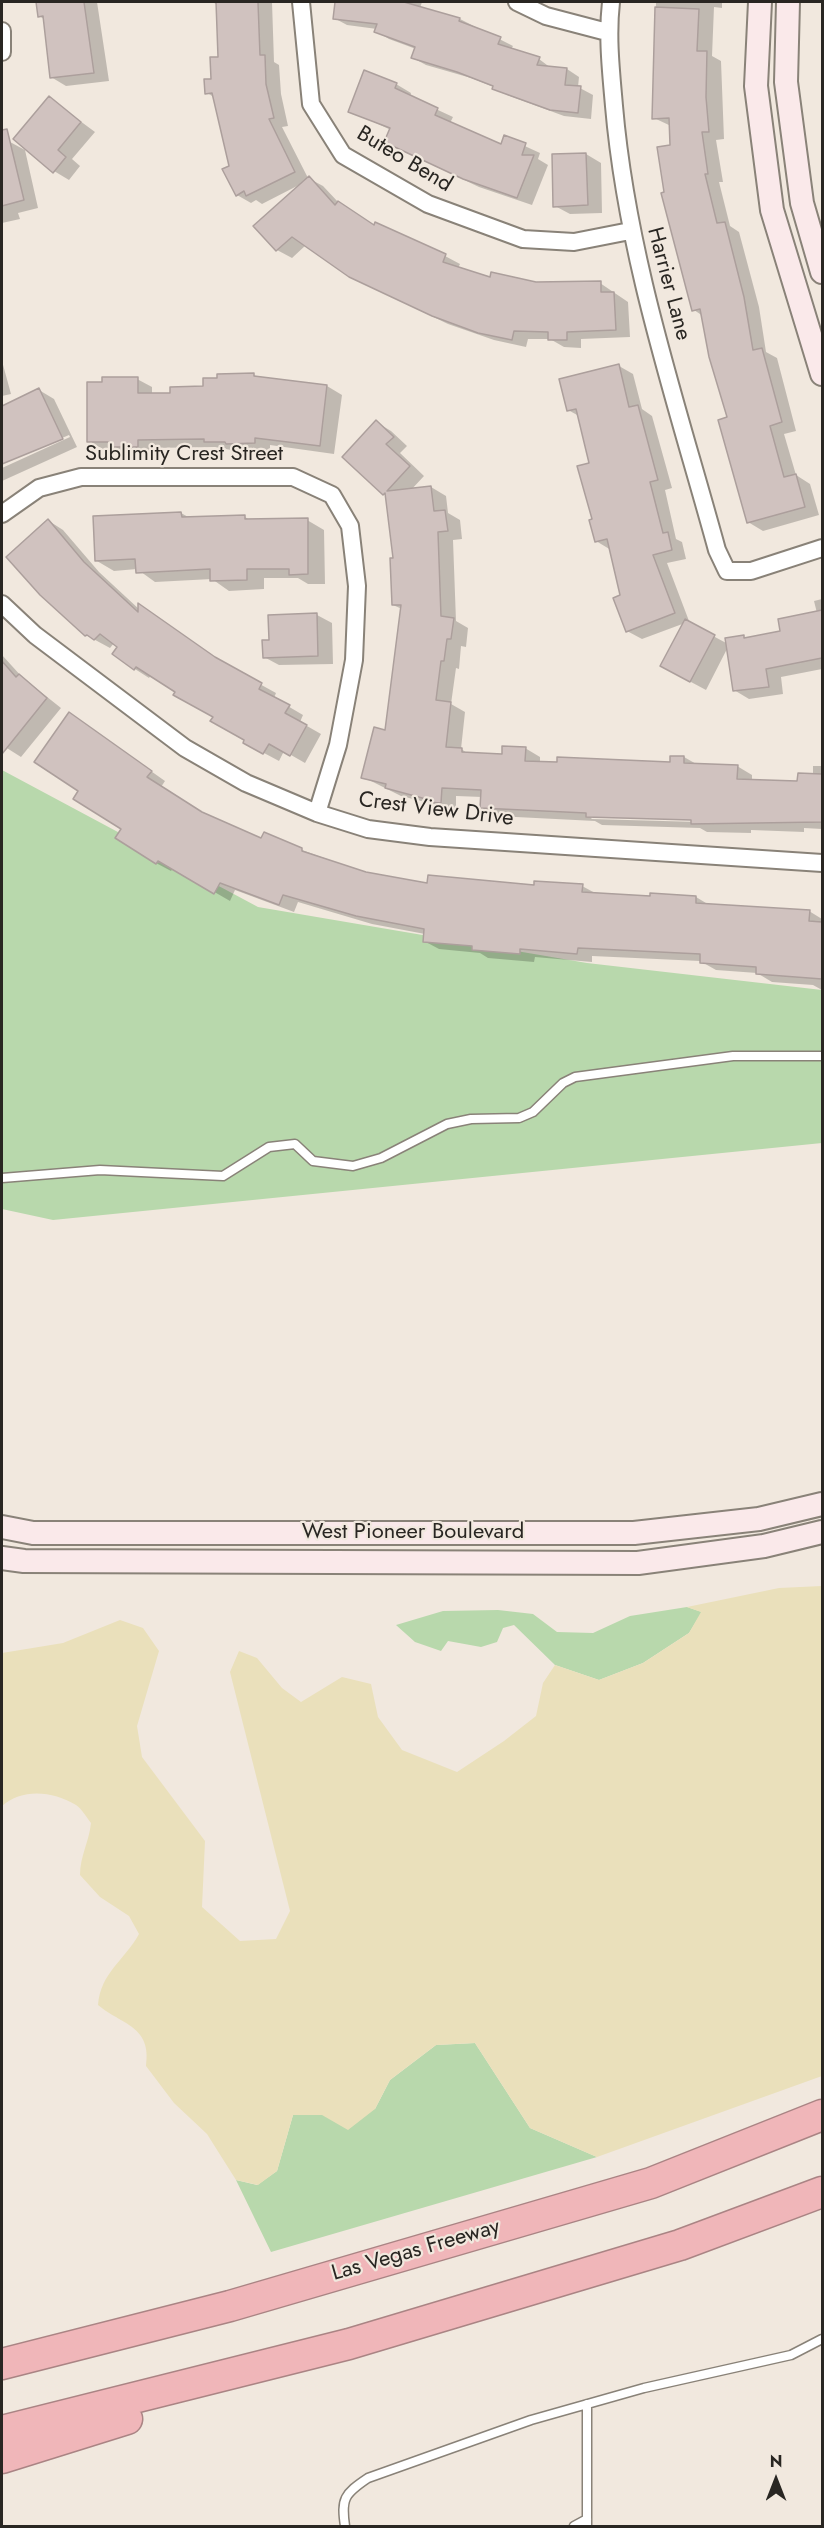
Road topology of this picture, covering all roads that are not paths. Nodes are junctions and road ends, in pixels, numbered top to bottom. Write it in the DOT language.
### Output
graph roads {
  1 [pos="301,2"];
  2 [pos="517,2"];
  3 [pos="611,2"];
  4 [pos="760,2"];
  5 [pos="788,2"];
  6 [pos="2,31"];
  7 [pos="607,32"];
  8 [pos="2,52"];
  9 [pos="630,231"];
  10 [pos="822,272"];
  11 [pos="822,374"];
  12 [pos="2,514"];
  13 [pos="822,548"];
  14 [pos="2,604"];
  15 [pos="317,813"];
  16 [pos="822,863"];
  17 [pos="822,1056"];
  18 [pos="2,1178"];
  19 [pos="822,1503"];
  20 [pos="2,1527"];
  21 [pos="822,1532"];
  22 [pos="2,1558"];
  23 [pos="822,2115"];
  24 [pos="822,2192"];
  25 [pos="822,2339"];
  26 [pos="349,2344"];
  27 [pos="2,2364"];
  28 [pos="587,2404"];
  29 [pos="2,2431"];
  30 [pos="2,2458"];
  31 [pos="587,2523"];
  32 [pos="345,2526"];
  33 [pos="574,2526"];
  1 -- 9 [label="street, Buteo Bend"];
  2 -- 7 [label="street"];
  3 -- 7 [label="street, Harrier Lane"];
  4 -- 11 [label="main road"];
  5 -- 10 [label="main road"];
  6 -- 8 [label="street"];
  7 -- 9 [label="street, Harrier Lane"];
  9 -- 13 [label="street, Harrier Lane"];
  12 -- 15 [label="street, Sublimity Crest Street"];
  14 -- 15 [label="street, Crest View Drive"];
  15 -- 16 [label="street, Crest View Drive"];
  17 -- 18 [label="lane"];
  19 -- 20 [label="main road, West Pioneer Boulevard"];
  21 -- 22 [label="main road, West Pioneer Boulevard"];
  23 -- 27 [label="highway, Las Vegas Freeway"];
  24 -- 26 [label="highway"];
  25 -- 28 [label="lane"];
  26 -- 29 [label="highway"];
  26 -- 30 [label="highway"];
  28 -- 31 [label="lane"];
  28 -- 32 [label="lane"];
  31 -- 33 [label="lane"];
}
